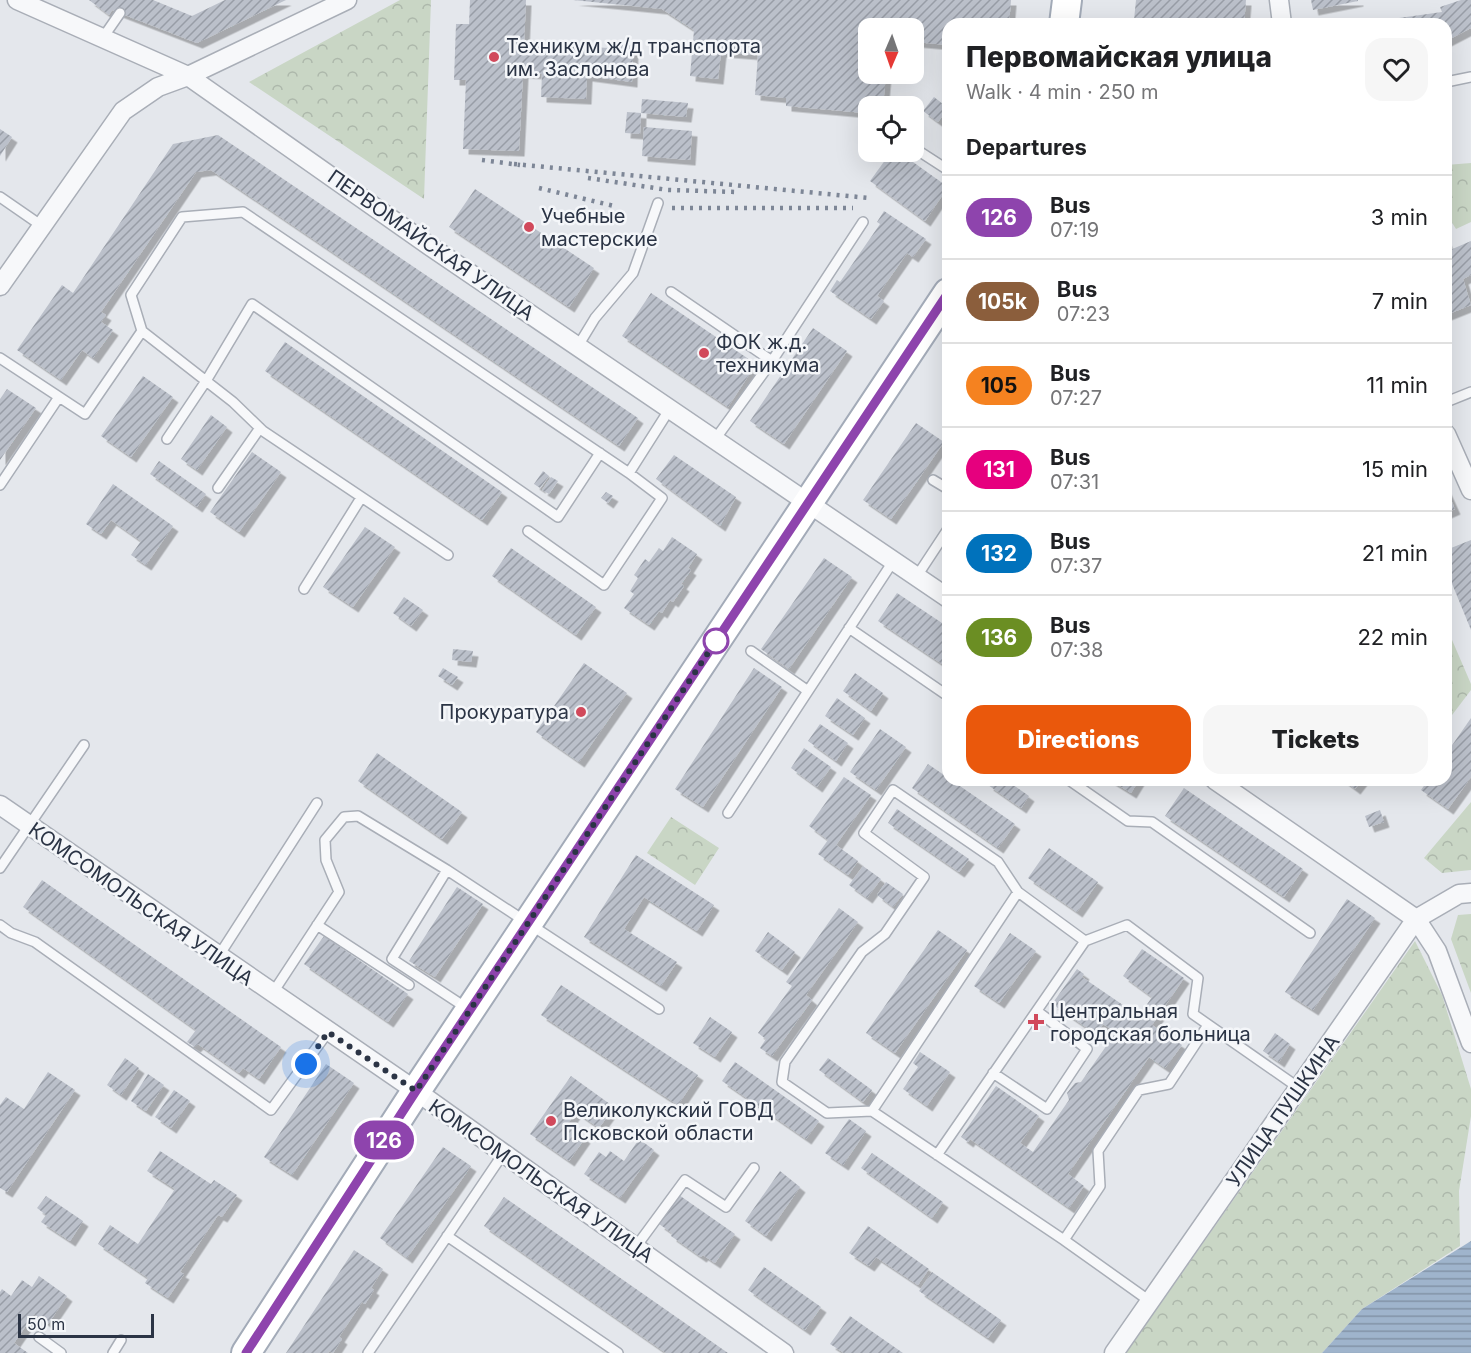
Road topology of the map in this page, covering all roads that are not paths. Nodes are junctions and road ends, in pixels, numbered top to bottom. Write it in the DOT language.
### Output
graph roads {
  1 [pos="18,0"];
  2 [pos="347,0"];
  3 [pos="1067,0"];
  4 [pos="1278,0"];
  5 [pos="120,13"];
  6 [pos="1065,18"];
  7 [pos="1281,18"];
  8 [pos="102,39"];
  9 [pos="188,76"];
  10 [pos="1471,76"];
  11 [pos="1452,81"];
  12 [pos="924,154"];
  13 [pos="942,166"];
  14 [pos="0,197"];
  15 [pos="658,203"];
  16 [pos="863,222"];
  17 [pos="42,226"];
  18 [pos="0,286"];
  19 [pos="671,292"];
  20 [pos="942,302"];
  21 [pos="142,331"];
  22 [pos="578,346"];
  23 [pos="0,358"];
  24 [pos="772,361"];
  25 [pos="206,381"];
  26 [pos="1471,392"];
  27 [pos="59,397"];
  28 [pos="1452,400"];
  29 [pos="671,407"];
  30 [pos="260,428"];
  31 [pos="717,438"];
  32 [pos="167,439"];
  33 [pos="1452,447"];
  34 [pos="600,453"];
  35 [pos="629,473"];
  36 [pos="933,480"];
  37 [pos="0,485"];
  38 [pos="942,485"];
  39 [pos="218,488"];
  40 [pos="1471,490"];
  41 [pos="361,498"];
  42 [pos="808,503"];
  43 [pos="528,531"];
  44 [pos="942,538"];
  45 [pos="448,555"];
  46 [pos="894,560"];
  47 [pos="917,576"];
  48 [pos="304,589"];
  49 [pos="942,594"];
  50 [pos="849,628"];
  51 [pos="751,651"];
  52 [pos="808,691"];
  53 [pos="942,692"];
  54 [pos="84,745"];
  55 [pos="1078,786"];
  56 [pos="1224,786"];
  57 [pos="317,803"];
  58 [pos="0,806"];
  59 [pos="728,813"];
  60 [pos="27,825"];
  61 [pos="0,868"];
  62 [pos="447,870"];
  63 [pos="1018,892"];
  64 [pos="1471,893"];
  65 [pos="1416,919"];
  66 [pos="528,923"];
  67 [pos="0,925"];
  68 [pos="317,925"];
  69 [pos="1310,933"];
  70 [pos="1085,941"];
  71 [pos="218,957"];
  72 [pos="409,985"];
  73 [pos="272,994"];
  74 [pos="659,1009"];
  75 [pos="470,1011"];
  76 [pos="1036,1011"];
  77 [pos="1208,1025"];
  78 [pos="328,1032"];
  79 [pos="1471,1043"];
  80 [pos="993,1073"];
  81 [pos="1299,1088"];
  82 [pos="416,1091"];
  83 [pos="872,1111"];
  84 [pos="502,1154"];
  85 [pos="937,1155"];
  86 [pos="754,1168"];
  87 [pos="447,1236"];
  88 [pos="1064,1240"];
  89 [pos="635,1248"];
  90 [pos="1151,1302"];
  91 [pos="39,1338"];
  92 [pos="121,1340"];
  93 [pos="61,1353"];
  94 [pos="113,1353"];
  95 [pos="246,1353"];
  96 [pos="368,1353"];
  97 [pos="618,1353"];
  98 [pos="784,1353"];
  99 [pos="1114,1353"];
  1 -- 8 [label="street, ПЕРВОМАЙСКАЯ УЛИЦА"];
  2 -- 9 [label="street"];
  3 -- 6 [label="main road"];
  4 -- 7 [label="street"];
  5 -- 8 [label="lane"];
  8 -- 9 [label="street, ПЕРВОМАЙСКАЯ УЛИЦА"];
  9 -- 17 [label="street"];
  9 -- 22 [label="street, ПЕРВОМАЙСКАЯ УЛИЦА"];
  10 -- 11 [label="lane"];
  12 -- 13 [label="lane"];
  14 -- 17 [label="lane"];
  15 -- 22 [label="lane"];
  16 -- 24 [label="lane"];
  17 -- 18 [label="street"];
  19 -- 24 [label="lane"];
  20 -- 42 [label="main road"];
  21 -- 25 [label="lane"];
  21 -- 27 [label="lane"];
  21 -- 34 [label="lane"];
  22 -- 29 [label="street, ПЕРВОМАЙСКАЯ УЛИЦА"];
  23 -- 27 [label="lane"];
  24 -- 31 [label="lane"];
  25 -- 30 [label="lane"];
  25 -- 32 [label="lane"];
  25 -- 34 [label="lane"];
  26 -- 28 [label="lane"];
  27 -- 37 [label="lane"];
  29 -- 31 [label="street, ПЕРВОМАЙСКАЯ УЛИЦА"];
  29 -- 35 [label="lane"];
  30 -- 39 [label="lane"];
  30 -- 41 [label="lane"];
  31 -- 42 [label="street, ПЕРВОМАЙСКАЯ УЛИЦА"];
  33 -- 40 [label="street"];
  34 -- 35 [label="lane"];
  35 -- 43 [label="lane"];
  36 -- 38 [label="lane"];
  41 -- 45 [label="lane"];
  41 -- 48 [label="lane"];
  42 -- 46 [label="street, ПЕРВОМАЙСКАЯ УЛИЦА"];
  42 -- 66 [label="main road"];
  44 -- 47 [label="lane"];
  46 -- 47 [label="street, ПЕРВОМАЙСКАЯ УЛИЦА"];
  46 -- 50 [label="lane"];
  47 -- 49 [label="street, ПЕРВОМАЙСКАЯ УЛИЦА"];
  50 -- 52 [label="lane"];
  50 -- 53 [label="lane"];
  51 -- 52 [label="lane"];
  52 -- 59 [label="lane"];
  54 -- 60 [label="lane"];
  55 -- 69 [label="lane"];
  56 -- 65 [label="street"];
  57 -- 71 [label="lane"];
  58 -- 60 [label="street, КОМСОМОЛЬСКАЯ УЛИЦА"];
  60 -- 61 [label="lane"];
  60 -- 71 [label="street, КОМСОМОЛЬСКАЯ УЛИЦА"];
  62 -- 66 [label="lane"];
  62 -- 68 [label="lane"];
  62 -- 75 [label="lane"];
  63 -- 70 [label="lane"];
  63 -- 83 [label="lane"];
  63 -- 83 [label="lane"];
  64 -- 65 [label="street, УЛИЦА ПУШКИНА"];
  65 -- 79 [label="street"];
  65 -- 81 [label="street, УЛИЦА ПУШКИНА"];
  66 -- 74 [label="lane"];
  66 -- 75 [label="main road"];
  67 -- 78 [label="lane"];
  68 -- 72 [label="lane"];
  68 -- 73 [label="lane"];
  70 -- 76 [label="lane"];
  70 -- 77 [label="lane"];
  71 -- 73 [label="street, КОМСОМОЛЬСКАЯ УЛИЦА"];
  73 -- 78 [label="street, КОМСОМОЛЬСКАЯ УЛИЦА"];
  75 -- 82 [label="main road"];
  76 -- 80 [label="lane"];
  76 -- 80 [label="lane"];
  77 -- 81 [label="lane"];
  77 -- 88 [label="lane"];
  78 -- 82 [label="street, КОМСОМОЛЬСКАЯ УЛИЦА"];
  80 -- 85 [label="lane"];
  81 -- 90 [label="street, УЛИЦА ПУШКИНА"];
  82 -- 84 [label="street, КОМСОМОЛЬСКАЯ УЛИЦА"];
  82 -- 95 [label="main road"];
  83 -- 85 [label="lane"];
  84 -- 87 [label="lane"];
  84 -- 89 [label="street, КОМСОМОЛЬСКАЯ УЛИЦА"];
  85 -- 88 [label="lane"];
  86 -- 89 [label="lane"];
  87 -- 96 [label="lane"];
  87 -- 97 [label="lane"];
  88 -- 90 [label="lane"];
  89 -- 98 [label="street, КОМСОМОЛЬСКАЯ УЛИЦА"];
  90 -- 99 [label="street, УЛИЦА ПУШКИНА"];
  91 -- 93 [label="lane"];
  92 -- 94 [label="lane"];
}
